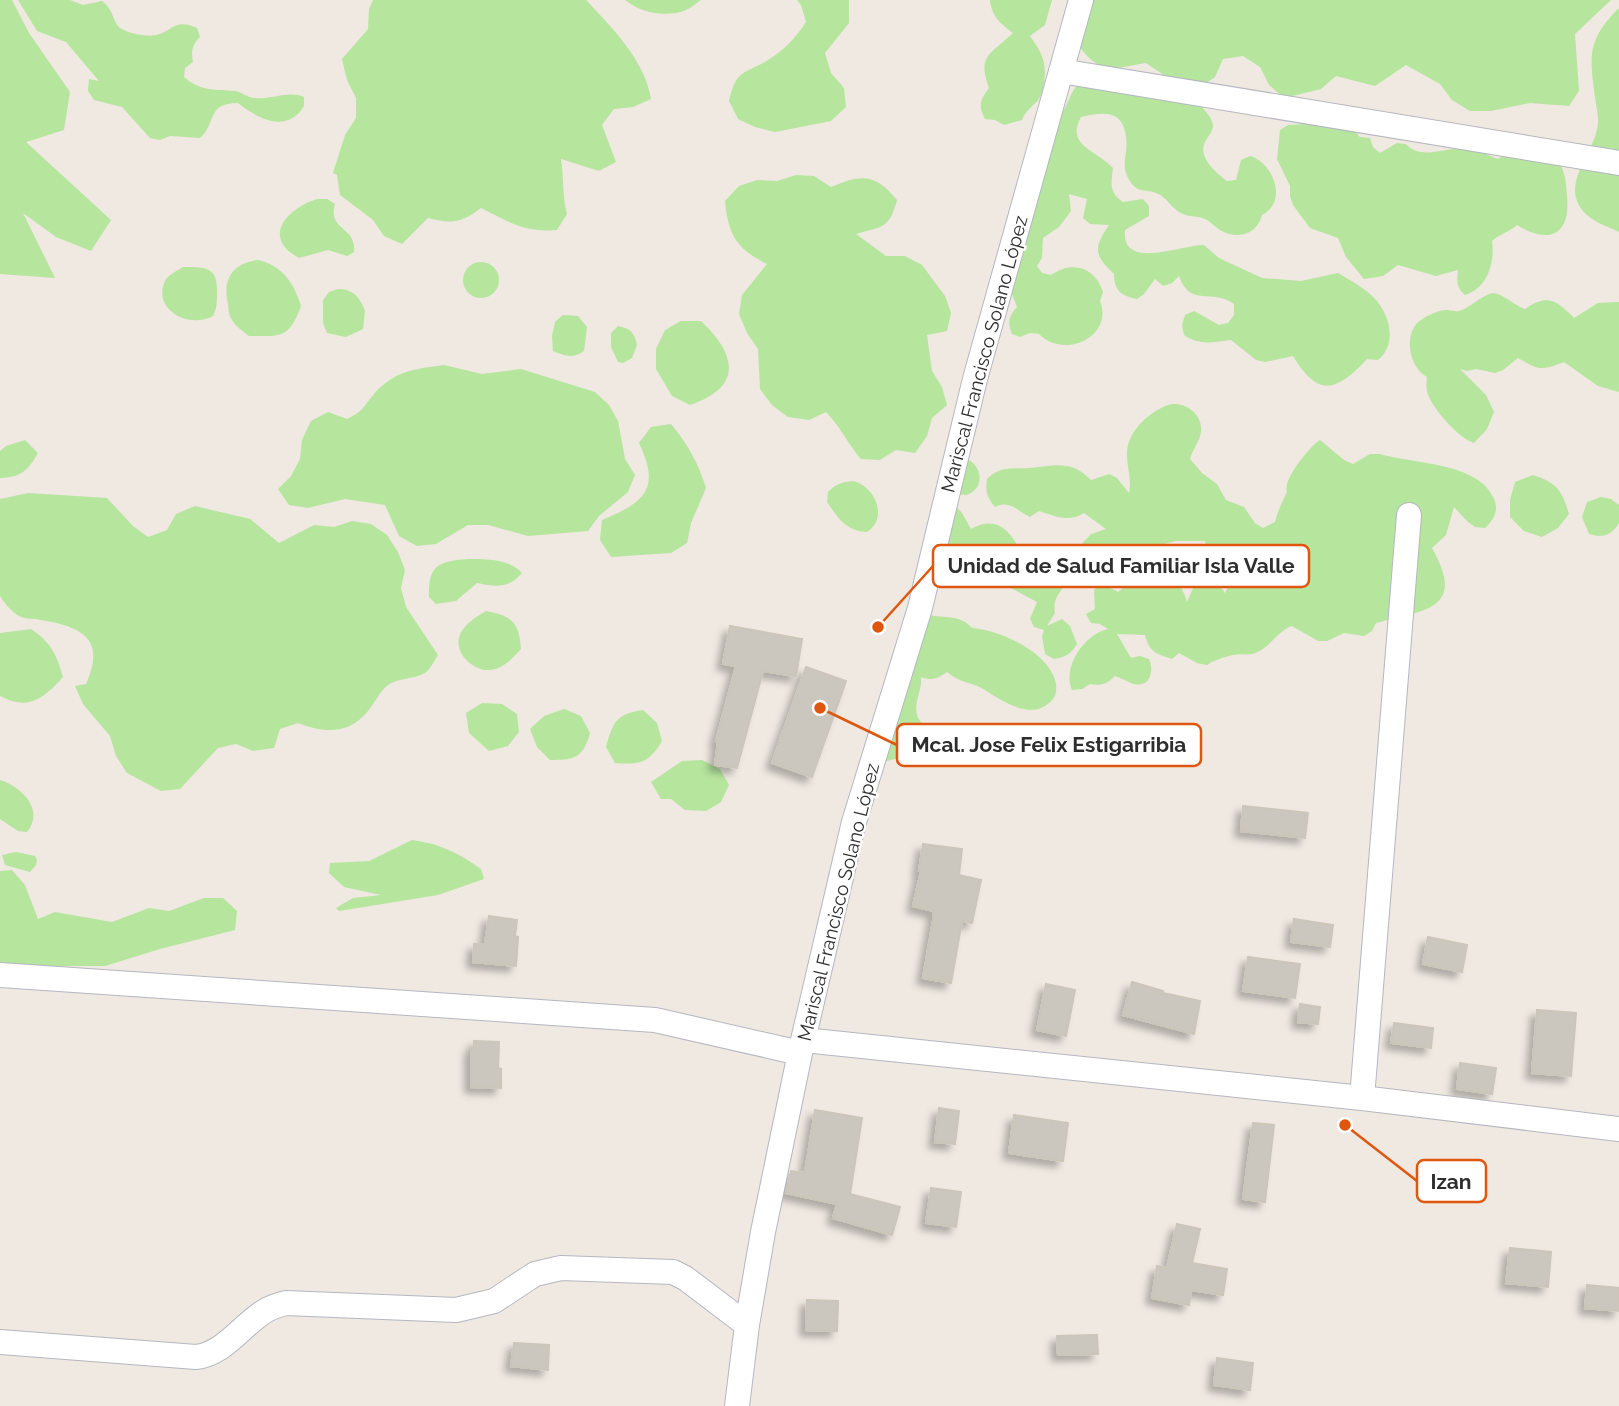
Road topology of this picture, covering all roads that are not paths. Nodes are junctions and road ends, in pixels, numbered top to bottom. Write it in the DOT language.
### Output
graph roads {
  1 [pos="1081,0"];
  2 [pos="1061,71"];
  3 [pos="1619,163"];
  4 [pos="1409,515"];
  5 [pos="0,975"];
  6 [pos="802,1046"];
  7 [pos="1362,1098"];
  8 [pos="1619,1129"];
  9 [pos="747,1325"];
  10 [pos="0,1342"];
  11 [pos="737,1406"];
  1 -- 2 [label="street, Mariscal Francisco Solano López"];
  2 -- 3 [label="street"];
  2 -- 6 [label="street, Mariscal Francisco Solano López"];
  4 -- 7 [label="street"];
  5 -- 6 [label="street"];
  6 -- 7 [label="street"];
  6 -- 9 [label="street, Mariscal Francisco Solano López"];
  7 -- 8 [label="street"];
  9 -- 10 [label="street"];
  9 -- 11 [label="street, Mariscal Francisco Solano López"];
}
